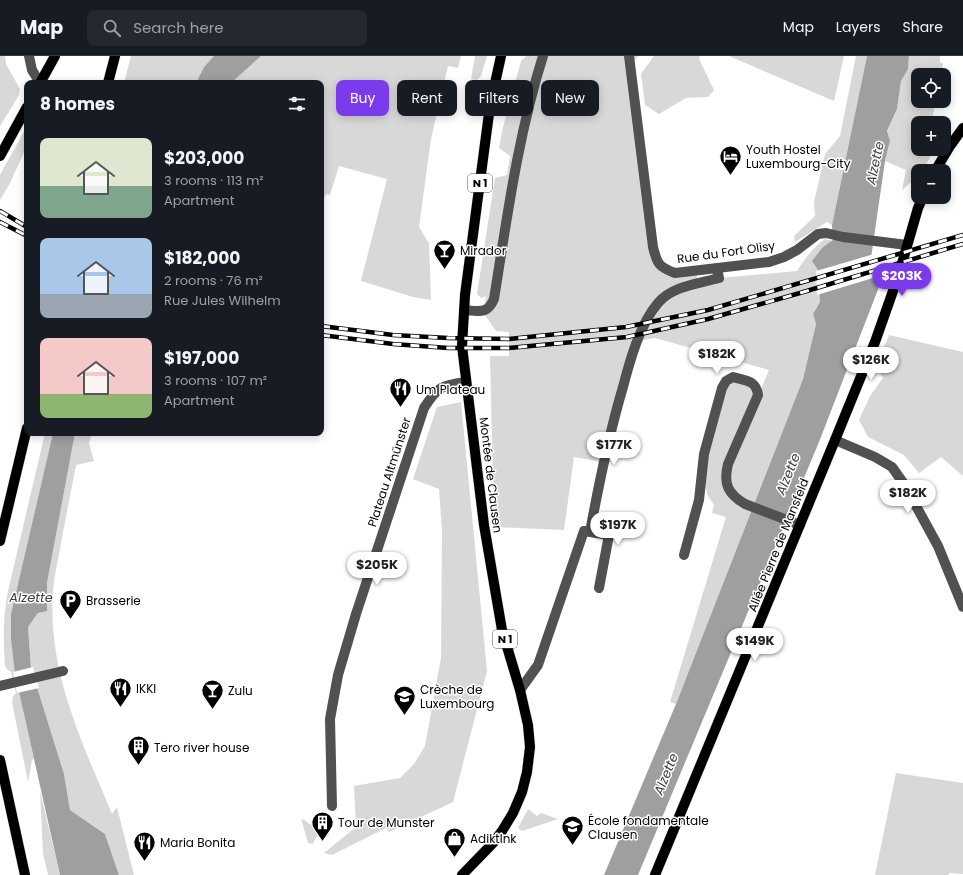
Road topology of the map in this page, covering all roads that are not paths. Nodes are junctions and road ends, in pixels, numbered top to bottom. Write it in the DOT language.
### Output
graph roads {
  1 [pos="29,56"];
  2 [pos="56,56"];
  3 [pos="115,56"];
  4 [pos="501,56"];
  5 [pos="543,56"];
  6 [pos="638,56"];
  7 [pos="630,61"];
  8 [pos="38,80"];
  9 [pos="42,80"];
  10 [pos="109,80"];
  11 [pos="24,112"];
  12 [pos="963,128"];
  13 [pos="0,156"];
  14 [pos="939,164"];
  15 [pos="920,204"];
  16 [pos="907,244"];
  17 [pos="717,268"];
  18 [pos="464,310"];
  19 [pos="466,382"];
  20 [pos="25,436"];
  21 [pos="835,440"];
  22 [pos="800,525"];
  23 [pos="590,532"];
  24 [pos="0,541"];
  25 [pos="684,554"];
  26 [pos="599,588"];
  27 [pos="963,607"];
  28 [pos="63,670"];
  29 [pos="0,686"];
  30 [pos="520,690"];
  31 [pos="0,760"];
  32 [pos="332,806"];
  33 [pos="25,875"];
  34 [pos="462,875"];
  35 [pos="655,875"];
  1 -- 8 [label="street"];
  2 -- 9 [label="main road"];
  3 -- 10 [label="main road"];
  4 -- 18 [label="main road, Montée de Clausen / N 1"];
  5 -- 18 [label="street"];
  6 -- 7 [label="street"];
  7 -- 17 [label="street, Rue du Fort Olisy"];
  11 -- 13 [label="main road"];
  12 -- 14 [label="main road"];
  15 -- 16 [label="main road, Allée Pierre de Mansfeld"];
  16 -- 17 [label="street, Rue du Fort Olisy"];
  16 -- 21 [label="main road, Allée Pierre de Mansfeld"];
  17 -- 23 [label="street"];
  18 -- 19 [label="main road, Montée de Clausen / N 1"];
  19 -- 30 [label="main road, Montée de Clausen / N 1"];
  19 -- 32 [label="street, Plateau Altmünster"];
  20 -- 24 [label="main road"];
  21 -- 22 [label="main road, Allée Pierre de Mansfeld"];
  21 -- 27 [label="street"];
  22 -- 25 [label="street"];
  22 -- 35 [label="main road, Allée Pierre de Mansfeld"];
  23 -- 26 [label="street"];
  23 -- 30 [label="street"];
  28 -- 29 [label="street"];
  30 -- 34 [label="main road, Montée de Clausen / N 1"];
  31 -- 33 [label="main road"];
}
